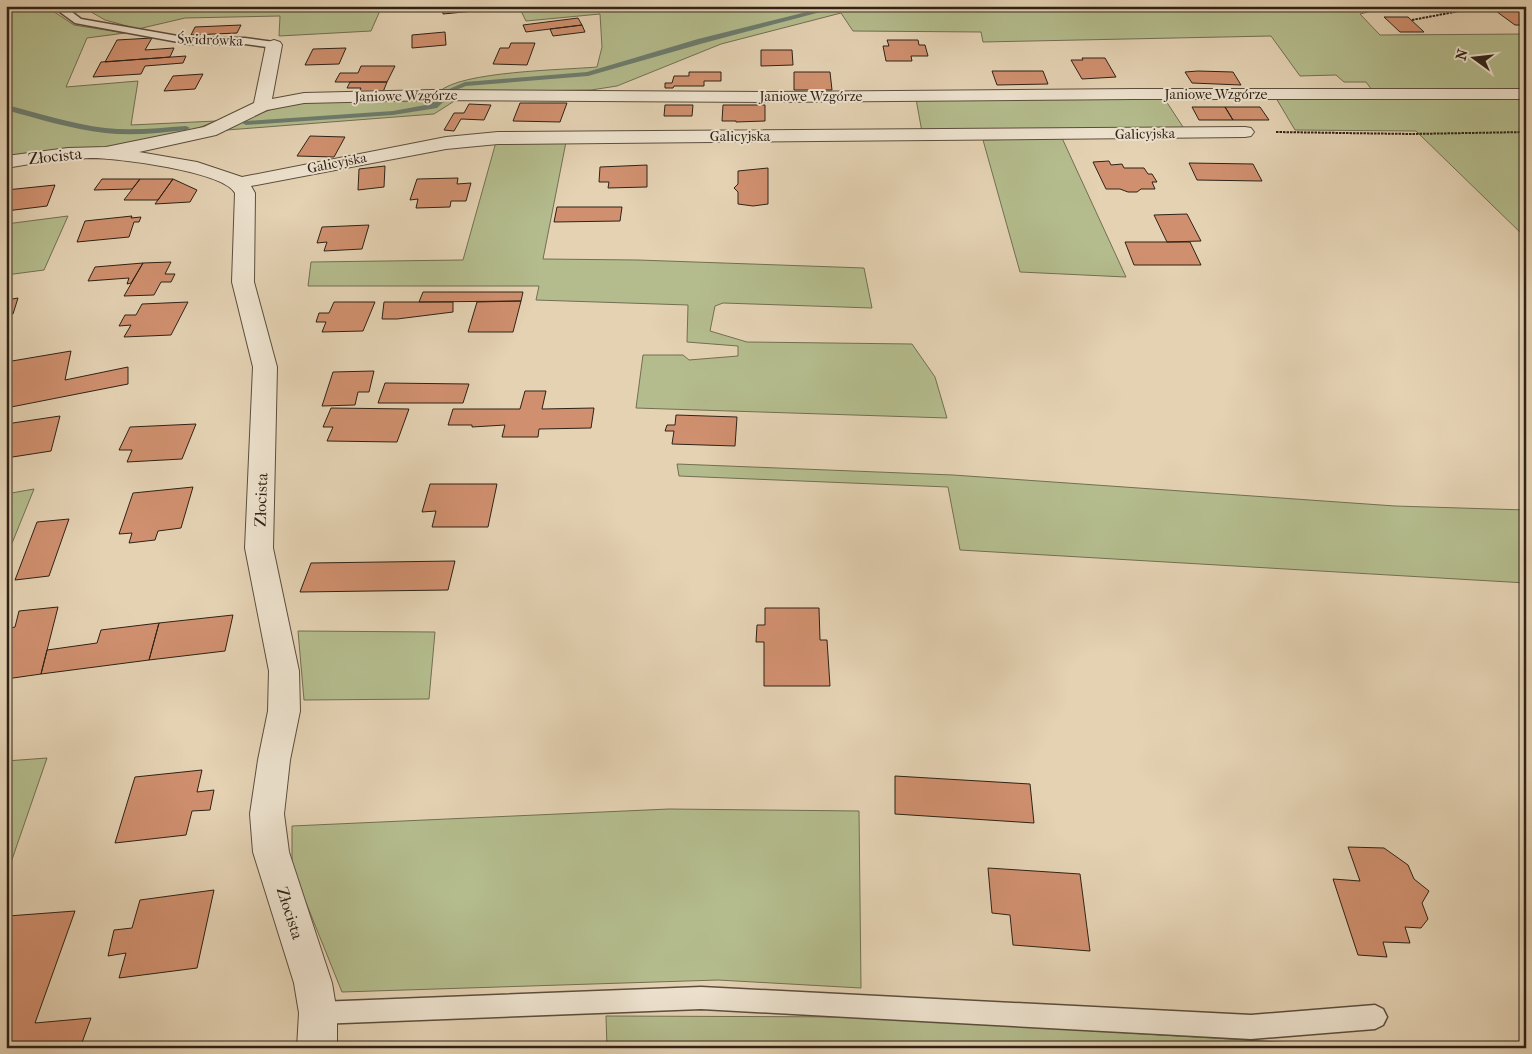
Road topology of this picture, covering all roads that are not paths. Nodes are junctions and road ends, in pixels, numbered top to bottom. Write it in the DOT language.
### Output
graph roads {
  1 [pos="63,6"];
  2 [pos="274,46"];
  3 [pos="1526,94"];
  4 [pos="262,106"];
  5 [pos="1245,132"];
  6 [pos="106,152"];
  7 [pos="6,162"];
  8 [pos="239,183"];
  9 [pos="318,1013"];
  10 [pos="1375,1017"];
  11 [pos="317,1048"];
  1 -- 2 [label="lane, Świdrówka"];
  2 -- 4 [label="street, Świdrówka"];
  3 -- 4 [label="street, Janiowe Wzgórze"];
  4 -- 6 [label="street, Janiowe Wzgórze"];
  5 -- 8 [label="street, Galicyjska"];
  6 -- 7 [label="street, Złocista"];
  6 -- 8 [label="street, Złocista"];
  8 -- 9 [label="street, Złocista"];
  9 -- 10 [label="lane"];
  9 -- 11 [label="street, Złocista"];
}
